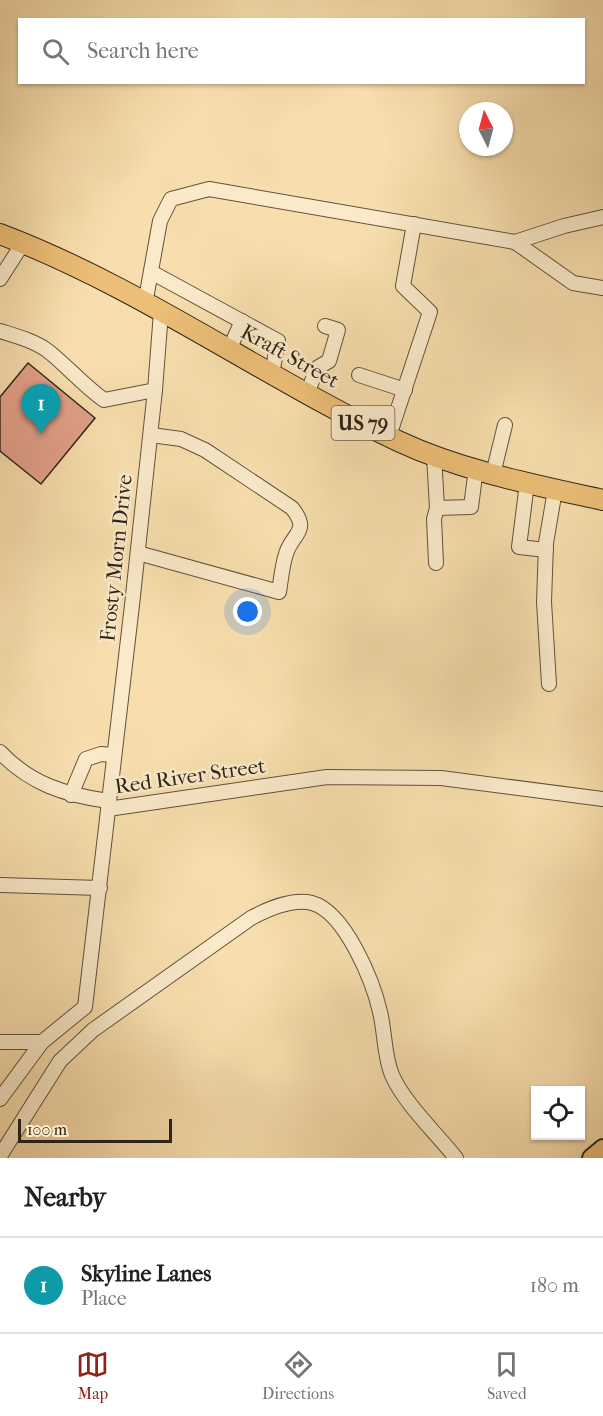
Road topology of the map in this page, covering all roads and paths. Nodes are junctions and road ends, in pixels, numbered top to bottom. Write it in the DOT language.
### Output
graph roads {
  1 [pos="603,217"];
  2 [pos="414,224"];
  3 [pos="0,234"];
  4 [pos="515,242"];
  5 [pos="23,243"];
  6 [pos="151,272"];
  7 [pos="0,279"];
  8 [pos="603,288"];
  9 [pos="153,308"];
  10 [pos="242,321"];
  11 [pos="326,326"];
  12 [pos="0,332"];
  13 [pos="229,350"];
  14 [pos="272,374"];
  15 [pos="359,375"];
  16 [pos="155,390"];
  17 [pos="405,390"];
  18 [pos="307,394"];
  19 [pos="506,425"];
  20 [pos="151,435"];
  21 [pos="389,436"];
  22 [pos="434,455"];
  23 [pos="484,471"];
  24 [pos="527,483"];
  25 [pos="555,490"];
  26 [pos="603,500"];
  27 [pos="436,508"];
  28 [pos="546,550"];
  29 [pos="138,553"];
  30 [pos="436,563"];
  31 [pos="549,684"];
  32 [pos="0,752"];
  33 [pos="114,755"];
  34 [pos="71,795"];
  35 [pos="603,799"];
  36 [pos="108,805"];
  37 [pos="0,885"];
  38 [pos="100,888"];
  39 [pos="0,1042"];
  40 [pos="42,1042"];
  41 [pos="0,1099"];
  42 [pos="603,1148"];
  43 [pos="0,1156"];
  44 [pos="456,1158"];
  45 [pos="591,1158"];
  1 -- 4 [label="street"];
  2 -- 4 [label="street, Frosty Morn Drive"];
  2 -- 6 [label="street, Frosty Morn Drive"];
  2 -- 17 [label="street"];
  3 -- 5 [label="highway, Kraft Street / US 79"];
  4 -- 8 [label="street"];
  5 -- 7 [label="street"];
  5 -- 9 [label="highway, Kraft Street / US 79"];
  6 -- 9 [label="street, Frosty Morn Drive"];
  6 -- 10 [label="street"];
  9 -- 13 [label="highway, Kraft Street / US 79"];
  9 -- 16 [label="street, Frosty Morn Drive"];
  10 -- 13 [label="street"];
  10 -- 14 [label="street"];
  11 -- 18 [label="street"];
  12 -- 16 [label="street"];
  13 -- 14 [label="highway, Kraft Street / US 79"];
  14 -- 18 [label="highway, Kraft Street / US 79"];
  15 -- 17 [label="street"];
  16 -- 20 [label="street, Frosty Morn Drive"];
  17 -- 21 [label="street"];
  18 -- 21 [label="highway, Kraft Street / US 79"];
  19 -- 23 [label="street"];
  20 -- 29 [label="street, Frosty Morn Drive"];
  20 -- 29 [label="street"];
  21 -- 22 [label="highway, Kraft Street / US 79"];
  22 -- 23 [label="highway, Kraft Street / US 79"];
  22 -- 27 [label="street"];
  23 -- 24 [label="highway, Kraft Street / US 79"];
  23 -- 27 [label="street"];
  24 -- 25 [label="highway, Kraft Street / US 79"];
  24 -- 28 [label="street"];
  25 -- 26 [label="highway, Kraft Street / US 79"];
  25 -- 28 [label="street"];
  27 -- 30 [label="street"];
  28 -- 31 [label="street"];
  29 -- 33 [label="street, Frosty Morn Drive"];
  32 -- 34 [label="street"];
  33 -- 34 [label="street"];
  33 -- 36 [label="street, Frosty Morn Drive"];
  34 -- 36 [label="street"];
  35 -- 36 [label="street, Red River Street"];
  36 -- 38 [label="street, Red River Street"];
  37 -- 38 [label="street"];
  38 -- 40 [label="street, Red River Street"];
  39 -- 40 [label="street"];
  40 -- 41 [label="street, Red River Street"];
  42 -- 45 [label="main road"];
  43 -- 44 [label="street"];
}
